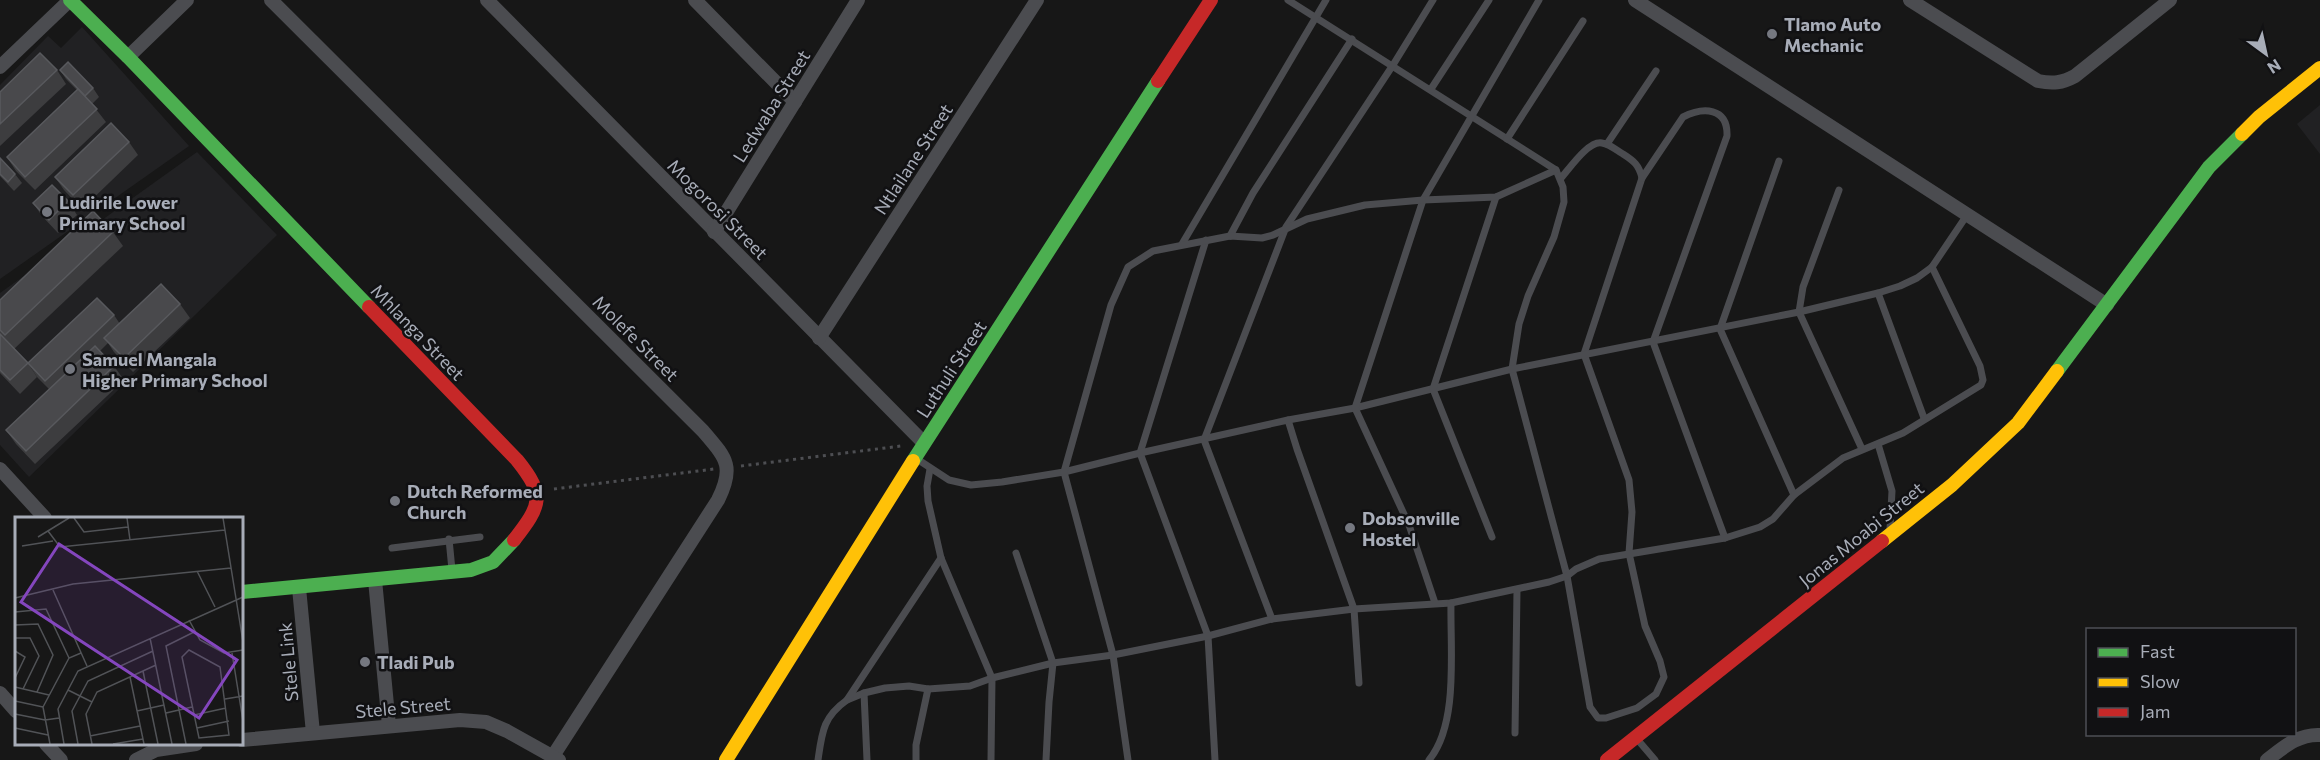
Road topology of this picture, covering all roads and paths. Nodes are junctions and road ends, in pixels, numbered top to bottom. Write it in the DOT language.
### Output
graph roads {
  1 [pos="70,0"];
  2 [pos="187,0"];
  3 [pos="271,0"];
  4 [pos="487,0"];
  5 [pos="695,0"];
  6 [pos="858,0"];
  7 [pos="1037,0"];
  8 [pos="1211,0"];
  9 [pos="1288,0"];
  10 [pos="1326,0"];
  11 [pos="1432,0"];
  12 [pos="1489,0"];
  13 [pos="1539,0"];
  14 [pos="1635,0"];
  15 [pos="1910,0"];
  16 [pos="2170,0"];
  17 [pos="1315,16"];
  18 [pos="1583,21"];
  19 [pos="1352,39"];
  20 [pos="128,57"];
  21 [pos="1393,65"];
  22 [pos="0,67"];
  23 [pos="2320,68"];
  24 [pos="1656,71"];
  25 [pos="1431,89"];
  26 [pos="795,102"];
  27 [pos="1472,116"];
  28 [pos="1507,139"];
  29 [pos="1607,144"];
  30 [pos="1779,161"];
  31 [pos="1556,170"];
  32 [pos="1561,178"];
  33 [pos="1642,178"];
  34 [pos="1839,190"];
  35 [pos="1496,197"];
  36 [pos="1423,200"];
  37 [pos="1967,215"];
  38 [pos="1286,227"];
  39 [pos="714,232"];
  40 [pos="1230,236"];
  41 [pos="1206,240"];
  42 [pos="1182,244"];
  43 [pos="1932,267"];
  44 [pos="1878,293"];
  45 [pos="2107,304"];
  46 [pos="1799,312"];
  47 [pos="1720,329"];
  48 [pos="819,338"];
  49 [pos="1653,342"];
  50 [pos="1584,354"];
  51 [pos="1512,369"];
  52 [pos="1433,389"];
  53 [pos="1355,408"];
  54 [pos="1924,418"];
  55 [pos="1288,420"];
  56 [pos="1204,440"];
  57 [pos="924,443"];
  58 [pos="1878,444"];
  59 [pos="1862,449"];
  60 [pos="1140,453"];
  61 [pos="915,458"];
  62 [pos="0,469"];
  63 [pos="930,469"];
  64 [pos="1064,472"];
  65 [pos="1794,495"];
  66 [pos="43,517"];
  67 [pos="1889,532"];
  68 [pos="480,537"];
  69 [pos="1492,537"];
  70 [pos="1725,538"];
  71 [pos="449,539"];
  72 [pos="392,548"];
  73 [pos="1016,553"];
  74 [pos="1629,553"];
  75 [pos="941,558"];
  76 [pos="452,572"];
  77 [pos="1567,576"];
  78 [pos="375,580"];
  79 [pos="299,588"];
  80 [pos="1517,590"];
  81 [pos="243,592"];
  82 [pos="1435,603"];
  83 [pos="1451,603"];
  84 [pos="1354,609"];
  85 [pos="1272,619"];
  86 [pos="1208,636"];
  87 [pos="1113,655"];
  88 [pos="1053,663"];
  89 [pos="992,678"];
  90 [pos="1359,683"];
  91 [pos="928,689"];
  92 [pos="0,693"];
  93 [pos="864,693"];
  94 [pos="847,700"];
  95 [pos="15,710"];
  96 [pos="389,726"];
  97 [pos="313,733"];
  98 [pos="1515,734"];
  99 [pos="2320,735"];
  100 [pos="1636,737"];
  101 [pos="243,739"];
  102 [pos="47,745"];
  103 [pos="189,745"];
  104 [pos="556,758"];
  105 [pos="61,760"];
  106 [pos="136,760"];
  107 [pos="726,760"];
  108 [pos="818,760"];
  109 [pos="867,760"];
  110 [pos="916,760"];
  111 [pos="991,760"];
  112 [pos="1047,760"];
  113 [pos="1128,760"];
  114 [pos="1215,760"];
  115 [pos="1429,760"];
  116 [pos="1607,760"];
  117 [pos="1654,760"];
  118 [pos="2267,760"];
  1 -- 20 [label="street, Mhlanga Street"];
  1 -- 22 [label="street"];
  2 -- 20 [label="street"];
  3 -- 104 [label="street, Molefe Street"];
  4 -- 39 [label="street, Mogorosi Street"];
  5 -- 26 [label="street"];
  6 -- 26 [label="street, Ledwaba Street"];
  7 -- 48 [label="street, Ntlailane Street"];
  8 -- 57 [label="street, Luthuli Street"];
  9 -- 17 [label="lane"];
  10 -- 17 [label="lane"];
  11 -- 21 [label="lane"];
  12 -- 25 [label="lane"];
  13 -- 27 [label="lane"];
  14 -- 37 [label="street"];
  15 -- 16 [label="street"];
  17 -- 19 [label="lane"];
  17 -- 42 [label="lane"];
  18 -- 28 [label="lane"];
  19 -- 21 [label="lane"];
  19 -- 40 [label="lane"];
  20 -- 76 [label="street, Mhlanga Street"];
  21 -- 25 [label="lane"];
  21 -- 38 [label="lane"];
  23 -- 45 [label="street, Jonas Moabi Street"];
  24 -- 29 [label="lane"];
  25 -- 27 [label="lane"];
  26 -- 39 [label="street, Ledwaba Street"];
  27 -- 28 [label="lane"];
  27 -- 36 [label="lane"];
  28 -- 31 [label="lane"];
  29 -- 32 [label="lane"];
  29 -- 33 [label="lane"];
  30 -- 47 [label="lane"];
  31 -- 32 [label="lane"];
  31 -- 35 [label="lane"];
  32 -- 51 [label="lane"];
  33 -- 49 [label="lane"];
  33 -- 50 [label="lane"];
  34 -- 46 [label="lane"];
  35 -- 36 [label="lane"];
  35 -- 52 [label="lane"];
  36 -- 38 [label="lane"];
  36 -- 53 [label="lane"];
  37 -- 43 [label="lane"];
  37 -- 45 [label="street"];
  38 -- 40 [label="lane"];
  38 -- 56 [label="lane"];
  39 -- 48 [label="street, Mogorosi Street"];
  40 -- 41 [label="lane"];
  41 -- 42 [label="lane"];
  41 -- 60 [label="lane"];
  42 -- 64 [label="lane"];
  43 -- 44 [label="lane"];
  43 -- 54 [label="lane"];
  44 -- 46 [label="lane"];
  44 -- 54 [label="lane"];
  45 -- 67 [label="street, Jonas Moabi Street"];
  46 -- 47 [label="lane"];
  46 -- 59 [label="lane"];
  47 -- 49 [label="lane"];
  47 -- 65 [label="lane"];
  48 -- 57 [label="street, Mogorosi Street"];
  49 -- 50 [label="lane"];
  49 -- 70 [label="lane"];
  50 -- 51 [label="lane"];
  50 -- 74 [label="lane"];
  51 -- 52 [label="lane"];
  51 -- 77 [label="lane"];
  52 -- 53 [label="lane"];
  52 -- 69 [label="lane"];
  53 -- 55 [label="lane"];
  53 -- 82 [label="lane"];
  54 -- 58 [label="lane"];
  55 -- 56 [label="lane"];
  55 -- 84 [label="lane"];
  56 -- 60 [label="lane"];
  56 -- 85 [label="lane"];
  57 -- 61 [label="street, Luthuli Street"];
  58 -- 59 [label="lane"];
  58 -- 67 [label="lane"];
  59 -- 65 [label="lane"];
  60 -- 64 [label="lane"];
  60 -- 86 [label="lane"];
  61 -- 63 [label="lane"];
  61 -- 107 [label="street, Luthuli Street"];
  62 -- 66 [label="street"];
  63 -- 64 [label="lane"];
  63 -- 75 [label="lane"];
  64 -- 87 [label="lane"];
  65 -- 70 [label="lane"];
  67 -- 100 [label="street, Jonas Moabi Street"];
  68 -- 71 [label="lane"];
  70 -- 74 [label="lane"];
  71 -- 72 [label="lane"];
  71 -- 76 [label="lane"];
  73 -- 88 [label="lane"];
  74 -- 77 [label="lane"];
  74 -- 77 [label="lane"];
  75 -- 89 [label="lane"];
  75 -- 94 [label="lane"];
  76 -- 78 [label="street, Mhlanga Street"];
  77 -- 80 [label="lane"];
  78 -- 79 [label="street, Mhlanga Street"];
  78 -- 96 [label="street"];
  79 -- 81 [label="street, Mhlanga Street"];
  79 -- 97 [label="street, Stele Link"];
  80 -- 83 [label="lane"];
  80 -- 98 [label="lane"];
  82 -- 83 [label="lane"];
  82 -- 84 [label="lane"];
  83 -- 115 [label="lane"];
  84 -- 85 [label="lane"];
  84 -- 90 [label="lane"];
  85 -- 86 [label="lane"];
  86 -- 87 [label="lane"];
  86 -- 114 [label="lane"];
  87 -- 88 [label="lane"];
  87 -- 113 [label="lane"];
  88 -- 89 [label="lane"];
  88 -- 112 [label="lane"];
  89 -- 91 [label="lane"];
  89 -- 111 [label="lane"];
  91 -- 93 [label="lane"];
  91 -- 110 [label="lane"];
  92 -- 95 [label="street"];
  93 -- 94 [label="lane"];
  93 -- 109 [label="lane"];
  94 -- 108 [label="lane"];
  96 -- 97 [label="street, Stele Street"];
  96 -- 104 [label="street, Stele Street"];
  97 -- 101 [label="street, Stele Street"];
  99 -- 118 [label="street"];
  100 -- 116 [label="street, Jonas Moabi Street"];
  100 -- 117 [label="lane"];
  102 -- 105 [label="street"];
  103 -- 106 [label="street"];
}
